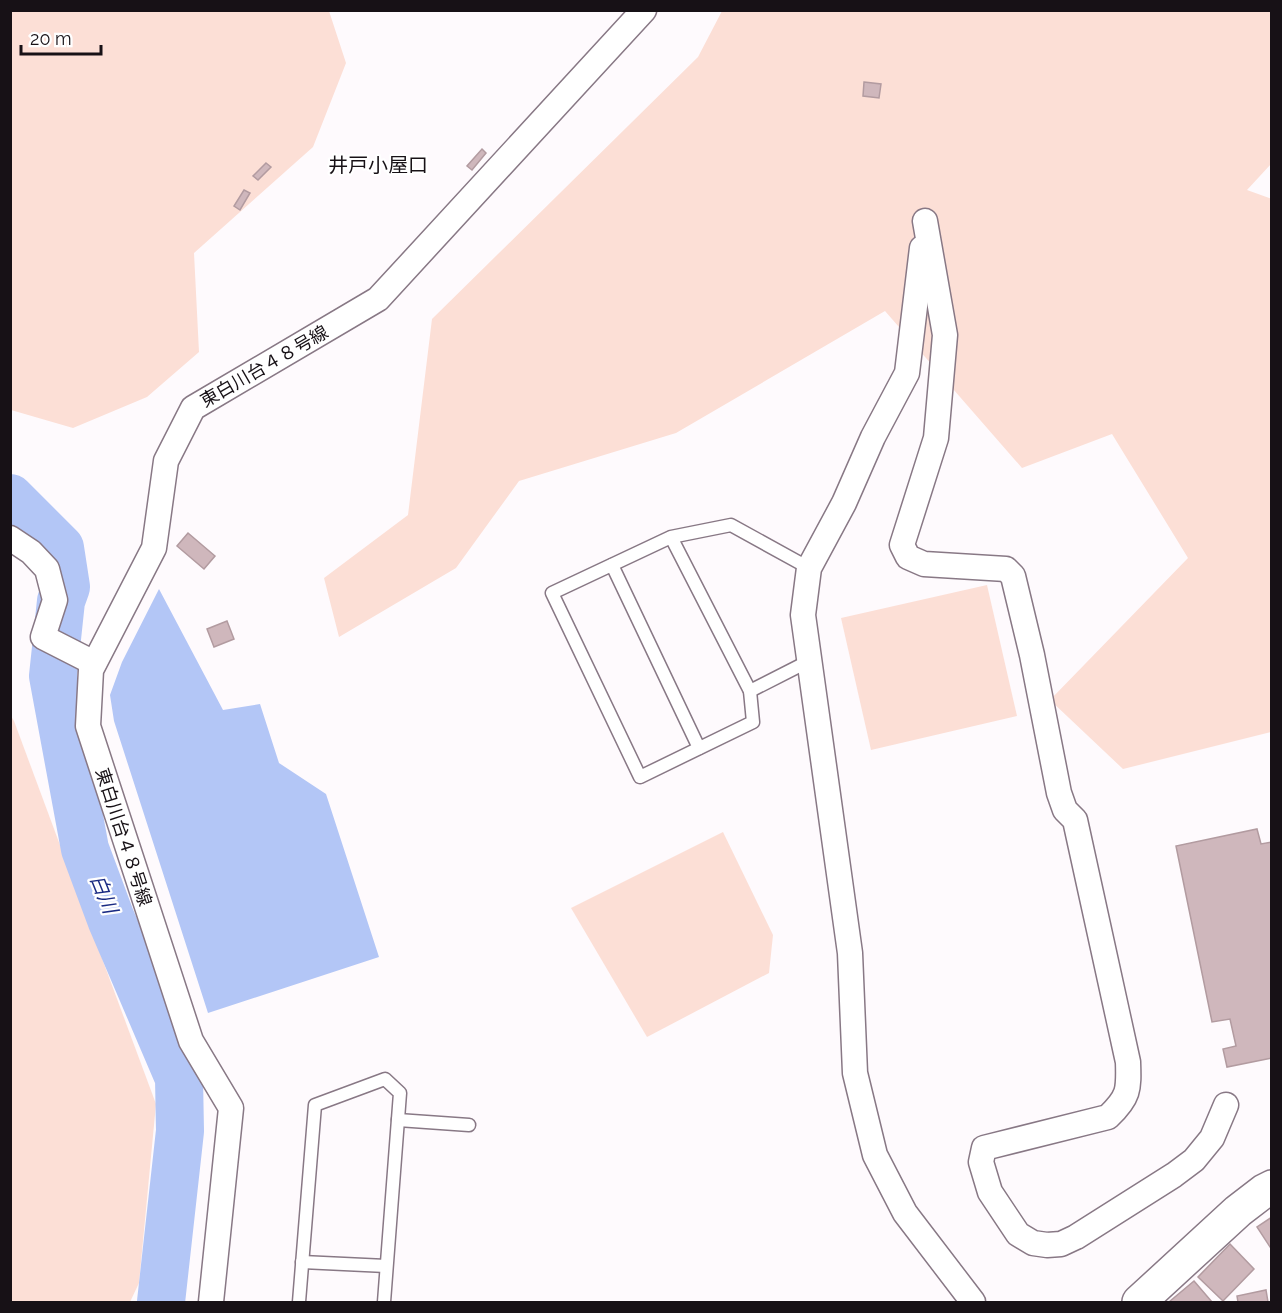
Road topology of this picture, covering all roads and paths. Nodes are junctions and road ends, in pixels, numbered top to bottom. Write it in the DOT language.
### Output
graph roads {
  1 [pos="644,10"];
  2 [pos="671,537"];
  3 [pos="10,538"];
  4 [pos="612,565"];
  5 [pos="810,568"];
  6 [pos="809,661"];
  7 [pos="94,663"];
  8 [pos="750,691"];
  9 [pos="699,748"];
  10 [pos="1226,1105"];
  11 [pos="398,1120"];
  12 [pos="469,1125"];
  13 [pos="1272,1187"];
  14 [pos="302,1262"];
  15 [pos="386,1266"];
  16 [pos="212,1302"];
  17 [pos="299,1302"];
  18 [pos="384,1302"];
  19 [pos="973,1302"];
  20 [pos="1139,1302"];
  1 -- 7 [label="street, 東白川台４８号線"];
  2 -- 4 [label="lane"];
  2 -- 5 [label="lane"];
  2 -- 8 [label="lane"];
  3 -- 7 [label="street"];
  4 -- 9 [label="lane"];
  4 -- 9 [label="lane"];
  5 -- 6 [label="street"];
  5 -- 10 [label="street"];
  6 -- 8 [label="lane"];
  6 -- 19 [label="street"];
  7 -- 16 [label="street, 東白川台４８号線"];
  8 -- 9 [label="lane"];
  11 -- 12 [label="lane"];
  11 -- 14 [label="lane"];
  11 -- 15 [label="lane"];
  13 -- 20 [label="street"];
  14 -- 15 [label="lane"];
  14 -- 17 [label="lane"];
  15 -- 18 [label="lane"];
}
